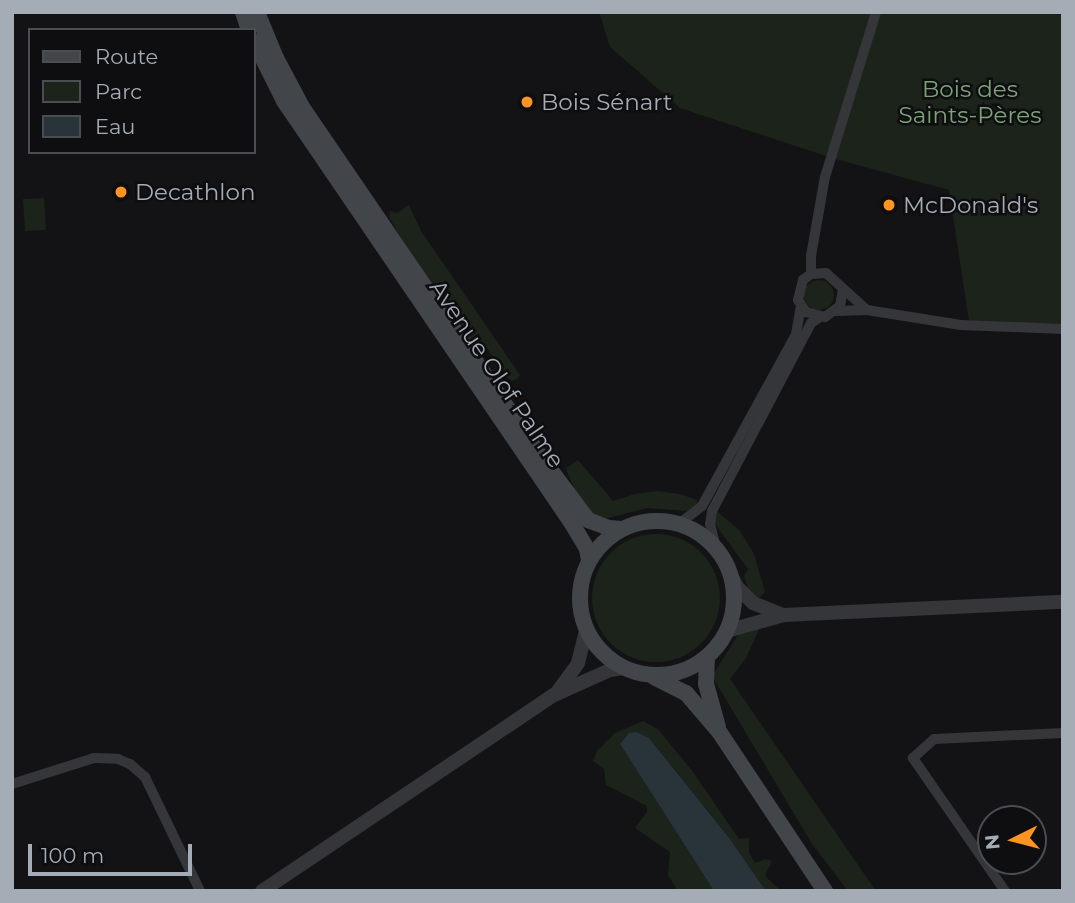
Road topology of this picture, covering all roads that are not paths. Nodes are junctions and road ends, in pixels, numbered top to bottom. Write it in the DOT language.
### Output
graph roads {
  1 [pos="257,12"];
  2 [pos="876,12"];
  3 [pos="256,45"];
  4 [pos="368,214"];
  5 [pos="811,274"];
  6 [pos="842,289"];
  7 [pos="801,307"];
  8 [pos="867,310"];
  9 [pos="837,311"];
  10 [pos="819,318"];
  11 [pos="1063,329"];
  12 [pos="679,524"];
  13 [pos="622,529"];
  14 [pos="716,548"];
  15 [pos="589,560"];
  16 [pos="729,571"];
  17 [pos="1063,602"];
  18 [pos="784,615"];
  19 [pos="586,630"];
  20 [pos="727,631"];
  21 [pos="707,657"];
  22 [pos="624,668"];
  23 [pos="650,675"];
  24 [pos="554,695"];
  25 [pos="720,733"];
  26 [pos="1063,733"];
  27 [pos="12,784"];
  28 [pos="200,891"];
  29 [pos="262,891"];
  30 [pos="825,891"];
  31 [pos="1005,891"];
  1 -- 4 [label="main road"];
  2 -- 5 [label="street"];
  3 -- 4 [label="main road"];
  4 -- 13 [label="main road, Avenue Olof Palme"];
  4 -- 15 [label="main road, Avenue Olof Palme"];
  5 -- 6 [label="street"];
  5 -- 7 [label="street"];
  6 -- 8 [label="street"];
  6 -- 9 [label="street"];
  7 -- 10 [label="street"];
  7 -- 12 [label="street"];
  8 -- 9 [label="street"];
  8 -- 11 [label="street"];
  9 -- 10 [label="street"];
  10 -- 14 [label="street"];
  12 -- 13 [label="main road"];
  12 -- 14 [label="main road"];
  13 -- 15 [label="main road"];
  14 -- 16 [label="main road"];
  15 -- 19 [label="main road"];
  16 -- 18 [label="street"];
  16 -- 20 [label="main road"];
  17 -- 18 [label="street"];
  18 -- 20 [label="street"];
  19 -- 22 [label="main road"];
  19 -- 24 [label="street"];
  20 -- 21 [label="main road"];
  21 -- 23 [label="main road"];
  21 -- 25 [label="main road"];
  22 -- 23 [label="main road"];
  22 -- 24 [label="street"];
  23 -- 25 [label="main road"];
  24 -- 29 [label="street"];
  25 -- 30 [label="main road"];
  26 -- 31 [label="street"];
  27 -- 28 [label="street"];
}
